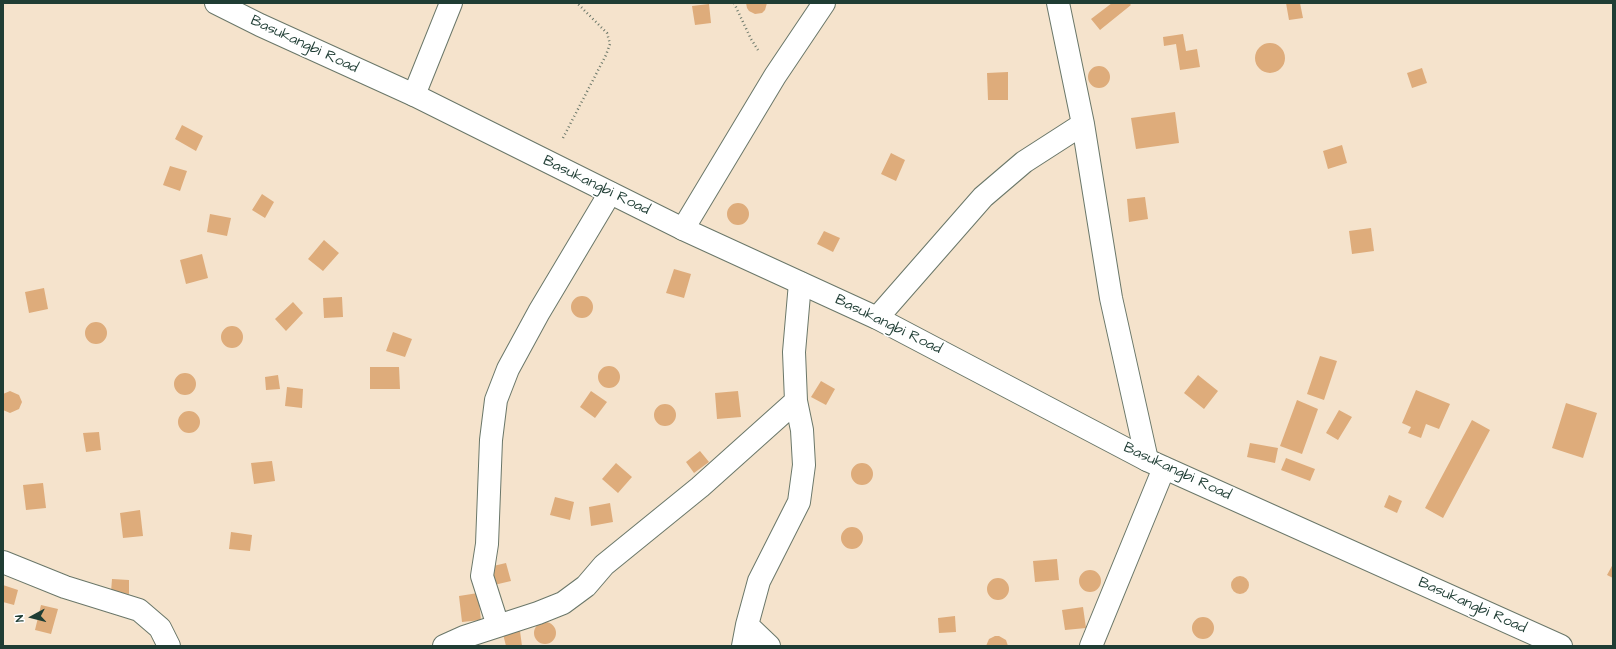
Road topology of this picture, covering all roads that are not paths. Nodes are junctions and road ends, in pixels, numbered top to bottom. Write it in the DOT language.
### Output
graph roads {
  1 [pos="216,3"];
  2 [pos="451,3"];
  3 [pos="824,3"];
  4 [pos="1058,3"];
  5 [pos="414,95"];
  6 [pos="1084,124"];
  7 [pos="610,193"];
  8 [pos="683,229"];
  9 [pos="800,283"];
  10 [pos="877,318"];
  11 [pos="796,401"];
  12 [pos="1156,464"];
  13 [pos="3,562"];
  14 [pos="747,625"];
  15 [pos="498,626"];
  16 [pos="169,646"];
  17 [pos="444,646"];
  18 [pos="743,646"];
  19 [pos="770,646"];
  20 [pos="1092,646"];
  21 [pos="1561,646"];
  1 -- 5 [label="street, Basukangbi Road"];
  2 -- 5 [label="street"];
  3 -- 8 [label="street"];
  4 -- 6 [label="street"];
  5 -- 7 [label="street, Basukangbi Road"];
  6 -- 10 [label="street"];
  6 -- 12 [label="street"];
  7 -- 8 [label="street, Basukangbi Road"];
  7 -- 15 [label="street"];
  8 -- 9 [label="street, Basukangbi Road"];
  9 -- 10 [label="street, Basukangbi Road"];
  9 -- 11 [label="street"];
  10 -- 12 [label="street, Basukangbi Road"];
  11 -- 14 [label="street"];
  11 -- 15 [label="street"];
  12 -- 20 [label="street"];
  12 -- 21 [label="street, Basukangbi Road"];
  13 -- 16 [label="street"];
  14 -- 18 [label="street"];
  14 -- 19 [label="street"];
  15 -- 17 [label="street"];
}
